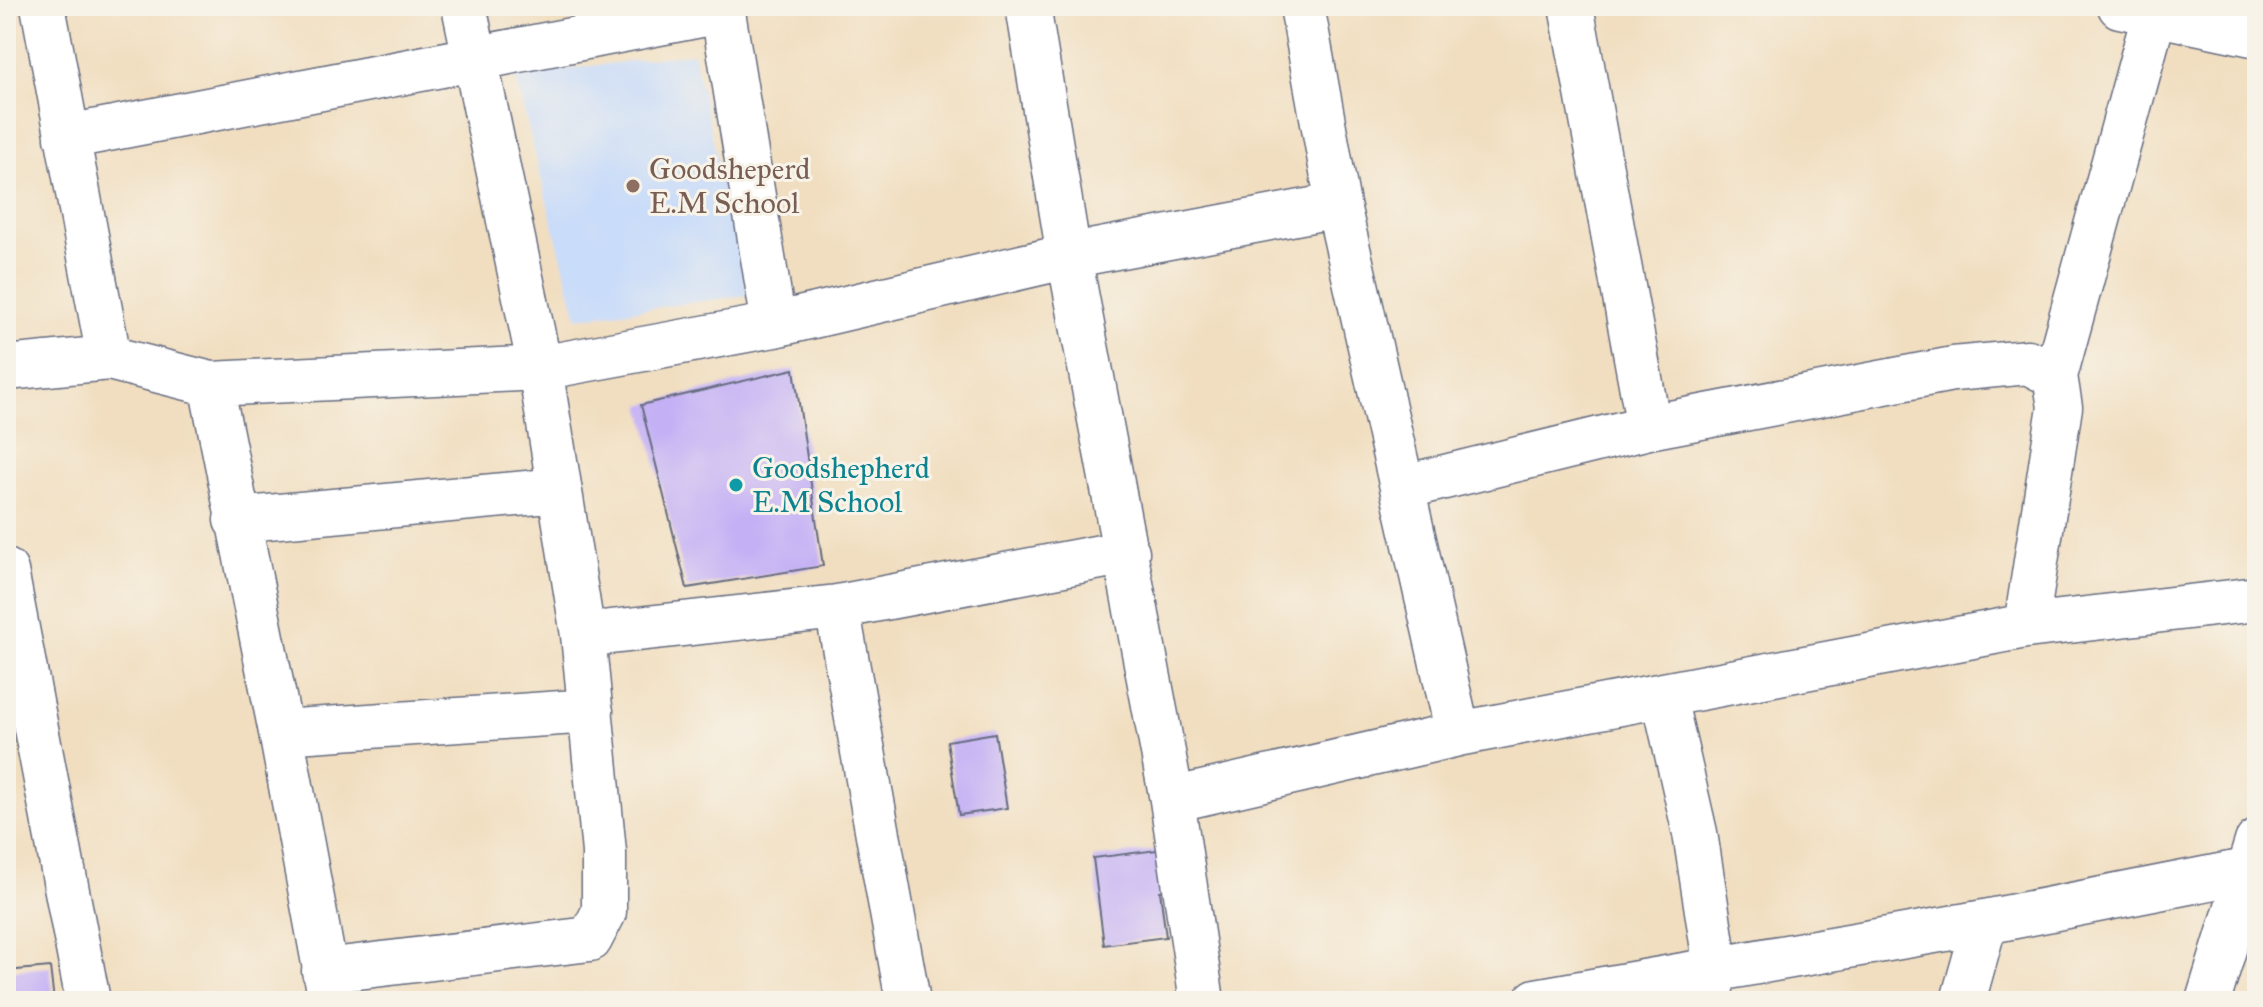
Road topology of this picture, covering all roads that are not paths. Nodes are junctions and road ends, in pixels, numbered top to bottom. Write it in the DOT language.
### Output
graph roads {
  1 [pos="43,6"];
  2 [pos="464,6"];
  3 [pos="1028,6"];
  4 [pos="1302,6"];
  5 [pos="1571,6"];
  6 [pos="722,8"];
  7 [pos="2138,9"];
  8 [pos="2257,35"];
  9 [pos="475,59"];
  10 [pos="67,137"];
  11 [pos="1338,205"];
  12 [pos="1069,256"];
  13 [pos="774,325"];
  14 [pos="109,358"];
  15 [pos="6,368"];
  16 [pos="540,368"];
  17 [pos="2055,376"];
  18 [pos="211,384"];
  19 [pos="1649,427"];
  20 [pos="1404,487"];
  21 [pos="559,490"];
  22 [pos="236,520"];
  23 [pos="1127,552"];
  24 [pos="6,571"];
  25 [pos="2257,599"];
  26 [pos="837,607"];
  27 [pos="2026,626"];
  28 [pos="583,635"];
  29 [pos="1664,697"];
  30 [pos="591,711"];
  31 [pos="281,732"];
  32 [pos="1458,734"];
  33 [pos="1172,800"];
  34 [pos="2254,856"];
  35 [pos="1985,922"];
  36 [pos="1712,985"];
  37 [pos="328,986"];
  38 [pos="88,1001"];
  39 [pos="908,1001"];
  40 [pos="1202,1001"];
  41 [pos="1536,1001"];
  42 [pos="1963,1001"];
  43 [pos="2209,1001"];
  1 -- 10 [label="street"];
  2 -- 9 [label="street"];
  3 -- 12 [label="street"];
  4 -- 11 [label="street"];
  5 -- 19 [label="street"];
  6 -- 9 [label="street"];
  6 -- 13 [label="street"];
  7 -- 8 [label="street"];
  7 -- 17 [label="street"];
  9 -- 10 [label="street"];
  9 -- 16 [label="street"];
  10 -- 14 [label="street"];
  11 -- 12 [label="street"];
  11 -- 20 [label="street"];
  12 -- 13 [label="street"];
  12 -- 23 [label="street"];
  13 -- 16 [label="street"];
  14 -- 15 [label="street"];
  14 -- 18 [label="street"];
  16 -- 18 [label="street"];
  16 -- 21 [label="street"];
  17 -- 19 [label="street"];
  17 -- 27 [label="street"];
  18 -- 22 [label="street"];
  19 -- 20 [label="street"];
  20 -- 32 [label="street"];
  21 -- 22 [label="street"];
  21 -- 28 [label="street"];
  22 -- 31 [label="street"];
  23 -- 26 [label="street"];
  23 -- 33 [label="street"];
  24 -- 38 [label="street"];
  25 -- 27 [label="street"];
  26 -- 28 [label="street"];
  26 -- 39 [label="street"];
  27 -- 29 [label="street"];
  28 -- 30 [label="street"];
  29 -- 32 [label="street"];
  29 -- 36 [label="street"];
  30 -- 31 [label="street"];
  30 -- 37 [label="street"];
  31 -- 37 [label="street"];
  32 -- 33 [label="street"];
  33 -- 40 [label="street"];
  34 -- 35 [label="street"];
  34 -- 43 [label="street"];
  35 -- 36 [label="street"];
  35 -- 42 [label="street"];
  36 -- 41 [label="street"];
}
